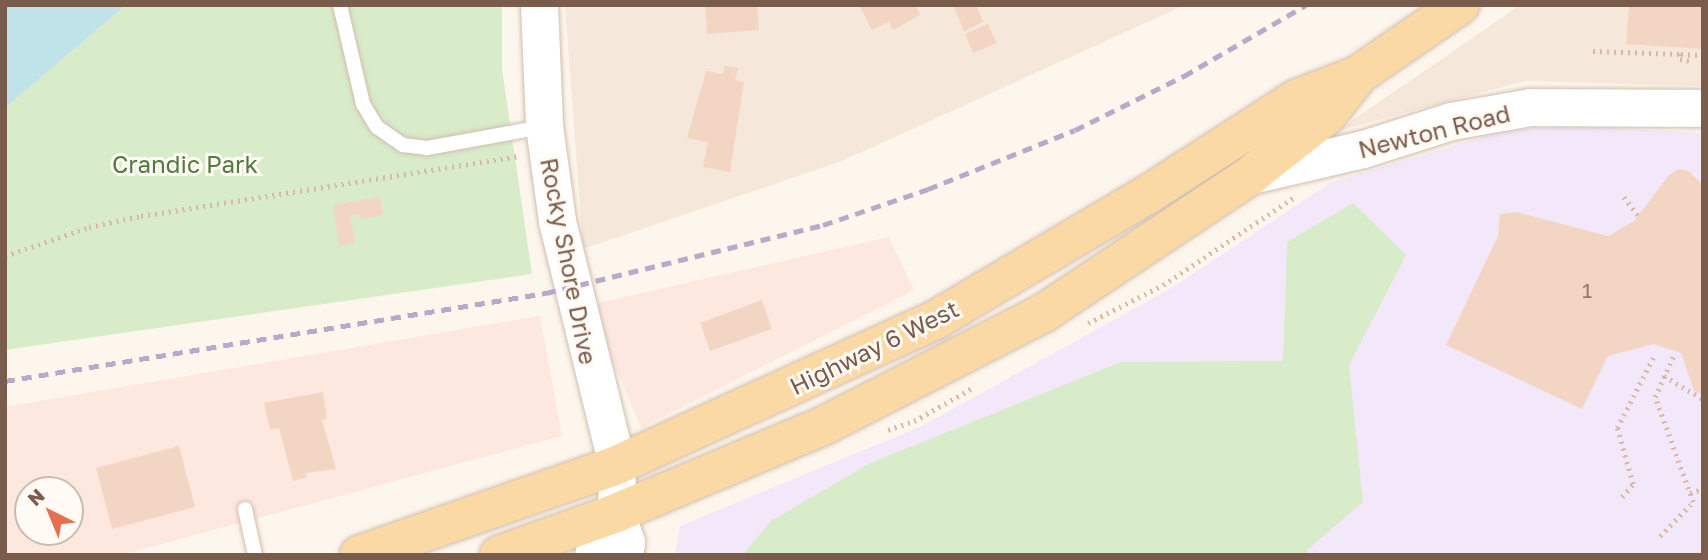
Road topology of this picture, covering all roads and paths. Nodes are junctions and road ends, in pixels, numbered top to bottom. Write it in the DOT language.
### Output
graph roads {
  1 [pos="340,5"];
  2 [pos="539,5"];
  3 [pos="1460,5"];
  4 [pos="1593,51"];
  5 [pos="1681,54"];
  6 [pos="1703,55"];
  7 [pos="1690,61"];
  8 [pos="1358,75"];
  9 [pos="1703,108"];
  10 [pos="536,141"];
  11 [pos="1251,175"];
  12 [pos="1300,194"];
  13 [pos="1624,197"];
  14 [pos="1638,215"];
  15 [pos="5,256"];
  16 [pos="1077,329"];
  17 [pos="1655,354"];
  18 [pos="1672,357"];
  19 [pos="1664,376"];
  20 [pos="983,381"];
  21 [pos="1703,399"];
  22 [pos="877,434"];
  23 [pos="617,465"];
  24 [pos="1703,489"];
  25 [pos="1690,493"];
  26 [pos="1622,497"];
  27 [pos="245,509"];
  28 [pos="616,513"];
  29 [pos="1660,536"];
  30 [pos="255,555"];
  31 [pos="359,555"];
  32 [pos="499,555"];
  33 [pos="593,555"];
  34 [pos="624,555"];
  1 -- 10 [label="lane"];
  2 -- 10 [label="street, Rocky Shore Drive"];
  3 -- 8 [label="main road, Highway 6 West"];
  4 -- 5 [label="path"];
  5 -- 6 [label="path"];
  5 -- 7 [label="path"];
  8 -- 11 [label="main road, Highway 6 West"];
  8 -- 23 [label="main road, Highway 6 West"];
  9 -- 11 [label="street, Newton Road"];
  10 -- 15 [label="path"];
  10 -- 23 [label="street, Rocky Shore Drive"];
  11 -- 28 [label="main road, Highway 6 West"];
  12 -- 16 [label="path"];
  13 -- 14 [label="path"];
  17 -- 26 [label="path"];
  18 -- 19 [label="path"];
  19 -- 21 [label="path"];
  19 -- 25 [label="path"];
  20 -- 22 [label="path"];
  23 -- 28 [label="street, Rocky Shore Drive"];
  23 -- 31 [label="main road, Highway 6 West"];
  24 -- 25 [label="path"];
  25 -- 29 [label="path"];
  27 -- 30 [label="lane"];
  28 -- 32 [label="main road, Highway 6 West"];
  28 -- 33 [label="street"];
  28 -- 34 [label="street"];
}
